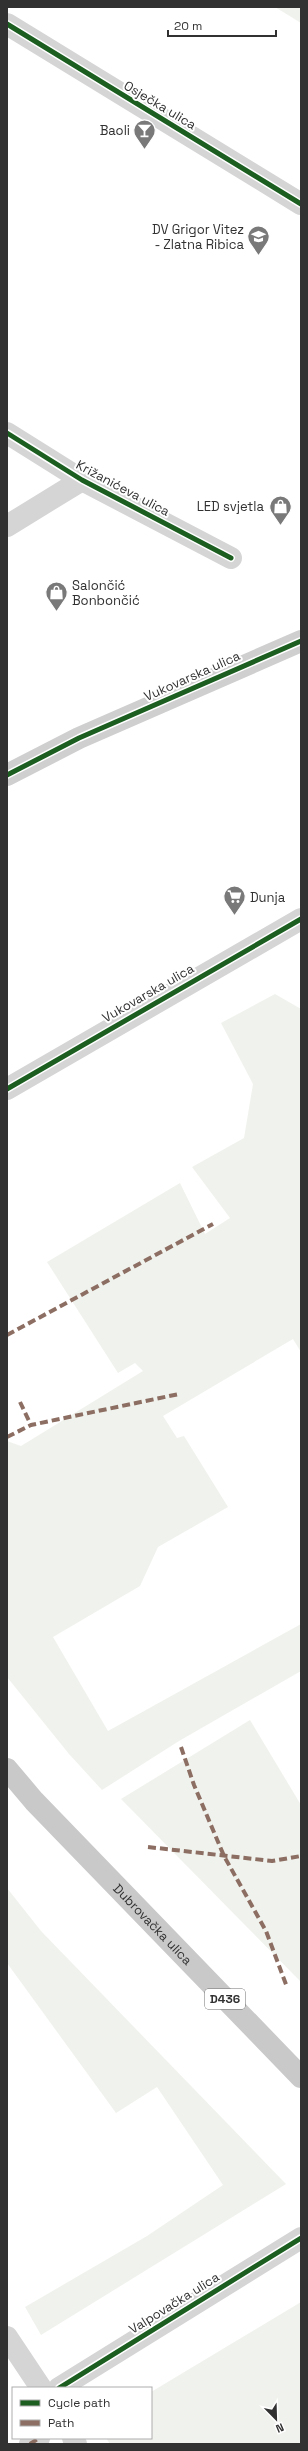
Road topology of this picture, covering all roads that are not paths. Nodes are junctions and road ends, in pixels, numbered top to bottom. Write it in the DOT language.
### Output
graph roads {
  1 [pos="7,24"];
  2 [pos="301,204"];
  3 [pos="7,433"];
  4 [pos="82,480"];
  5 [pos="7,526"];
  6 [pos="231,558"];
  7 [pos="301,642"];
  8 [pos="7,775"];
  9 [pos="301,919"];
  10 [pos="7,1089"];
  11 [pos="7,1769"];
  12 [pos="301,2077"];
  13 [pos="301,2238"];
  14 [pos="7,2337"];
  15 [pos="40,2387"];
  16 [pos="61,2387"];
  1 -- 2 [label="street, Osječka ulica"];
  3 -- 4 [label="street, Križanićeva ulica"];
  4 -- 5 [label="street, Križanićeva ulica"];
  4 -- 6 [label="street, Križanićeva ulica"];
  7 -- 8 [label="street, Vukovarska ulica"];
  9 -- 10 [label="street, Vukovarska ulica"];
  11 -- 12 [label="main road, Dubrovačka ulica / D436"];
  13 -- 16 [label="street, Valpovačka ulica"];
  14 -- 15 [label="street"];
}
